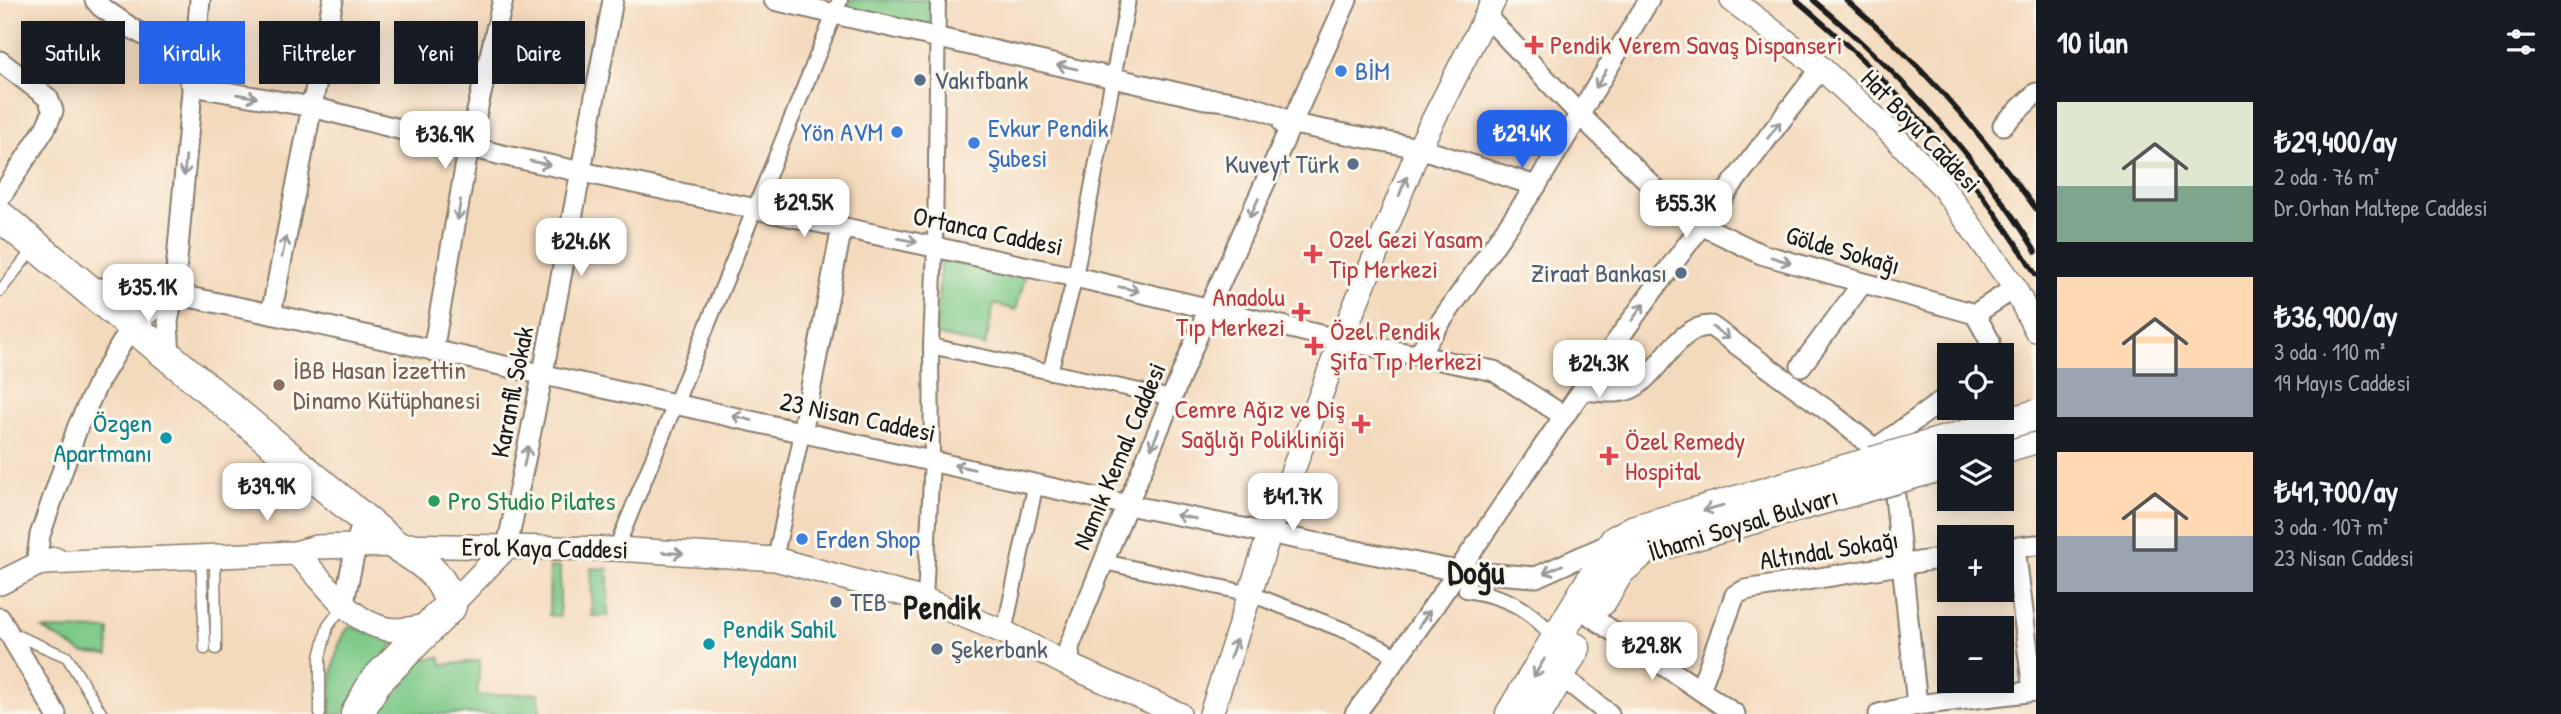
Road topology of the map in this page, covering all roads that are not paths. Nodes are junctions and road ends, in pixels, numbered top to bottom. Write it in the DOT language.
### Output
graph roads {
  1 [pos="95,0"];
  2 [pos="200,0"];
  3 [pos="333,0"];
  4 [pos="503,0"];
  5 [pos="613,0"];
  6 [pos="774,0"];
  7 [pos="938,0"];
  8 [pos="1128,0"];
  9 [pos="1347,0"];
  10 [pos="1649,0"];
  11 [pos="1732,0"];
  12 [pos="837,7"];
  13 [pos="1491,9"];
  14 [pos="937,38"];
  15 [pos="0,61"];
  16 [pos="1821,68"];
  17 [pos="1114,77"];
  18 [pos="192,86"];
  19 [pos="2036,93"];
  20 [pos="312,107"];
  21 [pos="1580,115"];
  22 [pos="1293,124"];
  23 [pos="2003,125"];
  24 [pos="469,145"];
  25 [pos="1419,148"];
  26 [pos="581,171"];
  27 [pos="1536,186"];
  28 [pos="0,198"];
  29 [pos="757,208"];
  30 [pos="0,216"];
  31 [pos="1701,225"];
  32 [pos="842,227"];
  33 [pos="35,246"];
  34 [pos="935,246"];
  35 [pos="1075,276"];
  36 [pos="1862,284"];
  37 [pos="84,286"];
  38 [pos="2014,287"];
  39 [pos="0,291"];
  40 [pos="174,294"];
  41 [pos="1209,308"];
  42 [pos="271,314"];
  43 [pos="1975,314"];
  44 [pos="132,326"];
  45 [pos="2036,330"];
  46 [pos="1340,340"];
  47 [pos="1990,343"];
  48 [pos="931,346"];
  49 [pos="433,351"];
  50 [pos="1419,354"];
  51 [pos="170,358"];
  52 [pos="1801,366"];
  53 [pos="1050,372"];
  54 [pos="543,373"];
  55 [pos="1582,390"];
  56 [pos="1172,398"];
  57 [pos="676,402"];
  58 [pos="1937,407"];
  59 [pos="2036,415"];
  60 [pos="1564,416"];
  61 [pos="802,433"];
  62 [pos="2036,438"];
  63 [pos="2014,444"];
  64 [pos="932,460"];
  65 [pos="1937,463"];
  66 [pos="1876,465"];
  67 [pos="1036,483"];
  68 [pos="1128,505"];
  69 [pos="359,515"];
  70 [pos="1615,541"];
  71 [pos="1271,543"];
  72 [pos="396,545"];
  73 [pos="2036,545"];
  74 [pos="355,547"];
  75 [pos="507,547"];
  76 [pos="2014,547"];
  77 [pos="616,549"];
  78 [pos="306,550"];
  79 [pos="208,552"];
  80 [pos="775,559"];
  81 [pos="1937,559"];
  82 [pos="1104,562"];
  83 [pos="40,564"];
  84 [pos="1902,564"];
  85 [pos="1464,572"];
  86 [pos="2014,581"];
  87 [pos="0,583"];
  88 [pos="1251,594"];
  89 [pos="925,600"];
  90 [pos="343,606"];
  91 [pos="440,616"];
  92 [pos="1592,617"];
  93 [pos="4,625"];
  94 [pos="1004,632"];
  95 [pos="1555,638"];
  96 [pos="210,649"];
  97 [pos="1398,658"];
  98 [pos="1070,666"];
  99 [pos="1559,674"];
  100 [pos="1700,690"];
  101 [pos="2034,691"];
  102 [pos="1917,705"];
  103 [pos="55,714"];
  104 [pos="102,714"];
  105 [pos="320,714"];
  106 [pos="357,714"];
  107 [pos="1179,714"];
  108 [pos="1211,714"];
  109 [pos="1355,714"];
  110 [pos="1511,714"];
  111 [pos="1537,714"];
  112 [pos="1609,714"];
  113 [pos="1735,714"];
  114 [pos="1879,714"];
  1 -- 18 [label="street"];
  2 -- 18 [label="street"];
  3 -- 20 [label="street"];
  4 -- 24 [label="street"];
  5 -- 26 [label="street, Karanfil Sokak"];
  6 -- 12 [label="street"];
  7 -- 14 [label="street"];
  8 -- 17 [label="street"];
  9 -- 22 [label="street, Namık Kemal Caddesi"];
  10 -- 21 [label="street, one-way"];
  11 -- 16 [label="street, Hat Boyu Caddesi"];
  12 -- 14 [label="street"];
  12 -- 29 [label="street"];
  13 -- 21 [label="street, Gölde Sokağı"];
  13 -- 25 [label="street"];
  17 -- 14 [label="street, one-way"];
  14 -- 34 [label="street"];
  15 -- 28 [label="street"];
  31 -- 16 [label="street, one-way"];
  16 -- 38 [label="street, Hat Boyu Caddesi"];
  17 -- 22 [label="street"];
  17 -- 35 [label="street"];
  18 -- 20 [label="street, Ortanca Caddesi, one-way"];
  18 -- 40 [label="street, one-way"];
  19 -- 23 [label="street"];
  20 -- 24 [label="street, Ortanca Caddesi"];
  42 -- 20 [label="street, one-way"];
  21 -- 27 [label="street"];
  21 -- 31 [label="street, Gölde Sokağı"];
  22 -- 25 [label="street"];
  22 -- 41 [label="street, Namık Kemal Caddesi, one-way"];
  24 -- 26 [label="street, Ortanca Caddesi, one-way"];
  24 -- 49 [label="street, one-way"];
  25 -- 27 [label="street"];
  46 -- 25 [label="street, one-way"];
  26 -- 29 [label="street, Ortanca Caddesi"];
  26 -- 54 [label="street, Karanfil Sokak"];
  27 -- 50 [label="street"];
  29 -- 32 [label="street, Ortanca Caddesi"];
  29 -- 57 [label="street"];
  30 -- 33 [label="main road"];
  31 -- 36 [label="street, Gölde Sokağı, one-way"];
  55 -- 31 [label="street, one-way"];
  32 -- 34 [label="street, Ortanca Caddesi, one-way"];
  32 -- 61 [label="street"];
  33 -- 37 [label="main road"];
  33 -- 39 [label="lane"];
  34 -- 35 [label="street, Ortanca Caddesi"];
  34 -- 48 [label="street"];
  35 -- 41 [label="street, Ortanca Caddesi, one-way"];
  35 -- 53 [label="street"];
  36 -- 43 [label="street, Gölde Sokağı"];
  36 -- 52 [label="street"];
  37 -- 40 [label="street, 23 Nisan Caddesi"];
  37 -- 44 [label="main road"];
  38 -- 43 [label="street"];
  38 -- 45 [label="street, Hat Boyu Caddesi"];
  40 -- 42 [label="street, 23 Nisan Caddesi"];
  40 -- 44 [label="street"];
  40 -- 51 [label="street"];
  41 -- 46 [label="street, Ortanca Caddesi"];
  41 -- 56 [label="street, Namık Kemal Caddesi"];
  42 -- 49 [label="street, 23 Nisan Caddesi"];
  43 -- 47 [label="street"];
  44 -- 51 [label="main road"];
  44 -- 83 [label="street"];
  46 -- 50 [label="street, Ortanca Caddesi"];
  46 -- 71 [label="street"];
  48 -- 53 [label="street"];
  48 -- 64 [label="street"];
  49 -- 54 [label="street, 23 Nisan Caddesi"];
  50 -- 60 [label="street, Ortanca Caddesi"];
  51 -- 69 [label="main road"];
  53 -- 56 [label="street"];
  54 -- 57 [label="street, 23 Nisan Caddesi"];
  75 -- 54 [label="street, Karanfil Sokak, one-way"];
  55 -- 60 [label="street"];
  55 -- 66 [label="street, one-way"];
  56 -- 68 [label="street, Namık Kemal Caddesi, one-way"];
  61 -- 57 [label="street, 23 Nisan Caddesi, one-way"];
  57 -- 77 [label="street"];
  58 -- 66 [label="street"];
  59 -- 66 [label="main road, İlhami Soysal Bulvarı, bridge"];
  60 -- 85 [label="street"];
  61 -- 64 [label="street, 23 Nisan Caddesi"];
  61 -- 80 [label="street"];
  62 -- 63 [label="main road"];
  67 -- 64 [label="street, 23 Nisan Caddesi, one-way"];
  64 -- 89 [label="street"];
  65 -- 66 [label="main road, İlhami Soysal Bulvarı, bridge"];
  66 -- 70 [label="main road, İlhami Soysal Bulvarı, one-way"];
  66 -- 84 [label="street"];
  66 -- 92 [label="main road, İlhami Soysal Bulvarı"];
  67 -- 68 [label="street, 23 Nisan Caddesi"];
  67 -- 94 [label="street"];
  71 -- 68 [label="street, 23 Nisan Caddesi, one-way"];
  68 -- 82 [label="street, Namık Kemal Caddesi"];
  69 -- 72 [label="main road"];
  69 -- 74 [label="street"];
  70 -- 85 [label="street, 23 Nisan Caddesi, one-way"];
  70 -- 110 [label="main road, İlhami Soysal Bulvarı, one-way"];
  71 -- 85 [label="street, 23 Nisan Caddesi"];
  71 -- 88 [label="street"];
  72 -- 74 [label="street"];
  72 -- 75 [label="street, Erol Kaya Caddesi"];
  72 -- 91 [label="main road"];
  73 -- 76 [label="street"];
  74 -- 78 [label="street"];
  74 -- 90 [label="street"];
  75 -- 77 [label="street, Erol Kaya Caddesi"];
  75 -- 91 [label="street"];
  77 -- 80 [label="street, Erol Kaya Caddesi, one-way"];
  78 -- 79 [label="street"];
  78 -- 90 [label="street"];
  79 -- 83 [label="street"];
  79 -- 96 [label="lane"];
  80 -- 89 [label="street, Erol Kaya Caddesi"];
  81 -- 84 [label="street, Altındal Sokağı"];
  82 -- 88 [label="street"];
  82 -- 98 [label="street, Namık Kemal Caddesi"];
  83 -- 87 [label="street"];
  84 -- 100 [label="street, Altındal Sokağı"];
  84 -- 102 [label="street"];
  85 -- 95 [label="street"];
  97 -- 85 [label="street, one-way"];
  86 -- 101 [label="street"];
  88 -- 97 [label="street"];
  108 -- 88 [label="street, one-way"];
  89 -- 94 [label="street, Erol Kaya Caddesi"];
  90 -- 91 [label="street"];
  90 -- 105 [label="lane"];
  91 -- 106 [label="highway"];
  92 -- 99 [label="main road, İlhami Soysal Bulvarı"];
  92 -- 100 [label="street"];
  93 -- 103 [label="street"];
  93 -- 104 [label="lane"];
  94 -- 98 [label="street, Erol Kaya Caddesi"];
  97 -- 109 [label="street"];
  98 -- 107 [label="street, Erol Kaya Caddesi"];
  99 -- 111 [label="main road, İlhami Soysal Bulvarı"];
  99 -- 112 [label="street"];
  100 -- 113 [label="street"];
  101 -- 102 [label="street"];
  102 -- 114 [label="street"];
}
